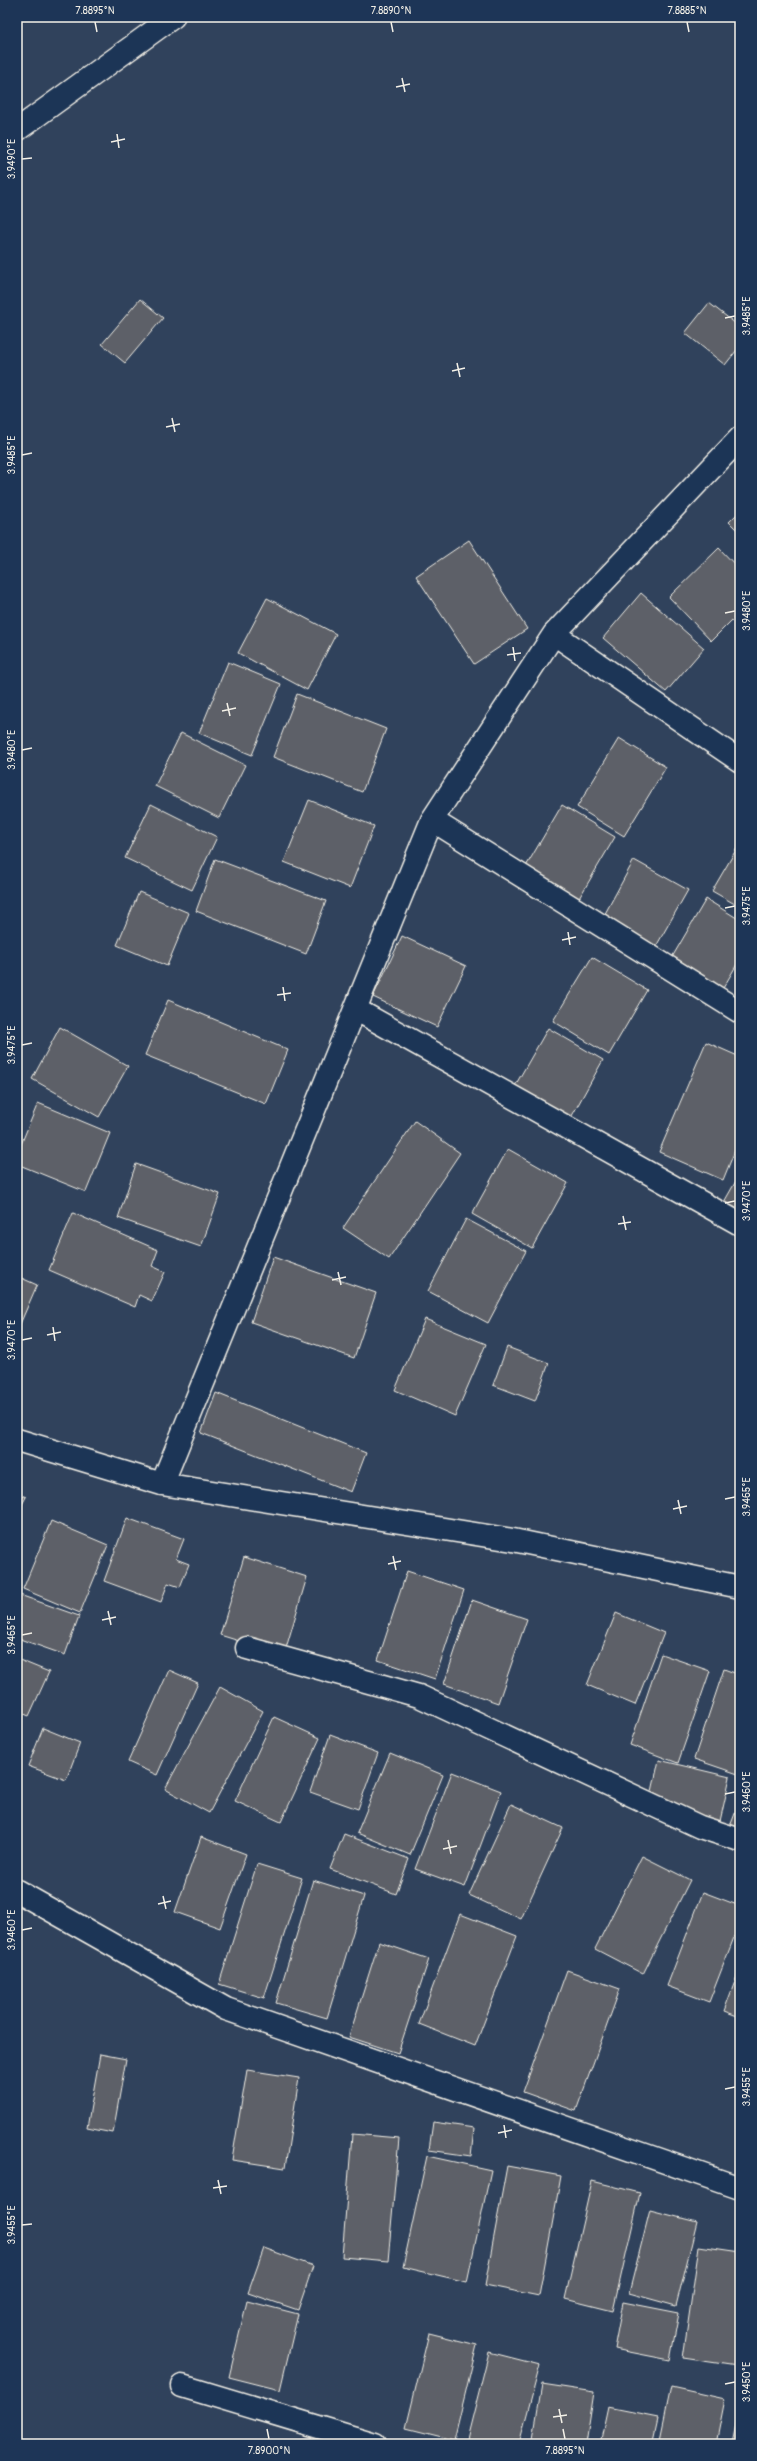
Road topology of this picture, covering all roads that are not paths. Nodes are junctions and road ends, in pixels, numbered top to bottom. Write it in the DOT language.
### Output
graph roads {
  1 [pos="173,17"];
  2 [pos="17,130"];
  3 [pos="740,438"];
  4 [pos="554,634"];
  5 [pos="740,761"];
  6 [pos="432,820"];
  7 [pos="355,1009"];
  8 [pos="740,1012"];
  9 [pos="740,1224"];
  10 [pos="17,1440"];
  11 [pos="162,1484"];
  12 [pos="740,1587"];
  13 [pos="246,1648"];
  14 [pos="740,1840"];
  15 [pos="17,1891"];
  16 [pos="740,2188"];
  17 [pos="182,2386"];
  18 [pos="375,2444"];
  1 -- 2 [label="street"];
  3 -- 4 [label="street"];
  4 -- 5 [label="street"];
  4 -- 6 [label="street"];
  6 -- 7 [label="street"];
  6 -- 8 [label="street"];
  7 -- 9 [label="street"];
  7 -- 11 [label="street"];
  10 -- 11 [label="street"];
  11 -- 12 [label="street"];
  13 -- 14 [label="street"];
  15 -- 16 [label="street"];
  17 -- 18 [label="street"];
}
